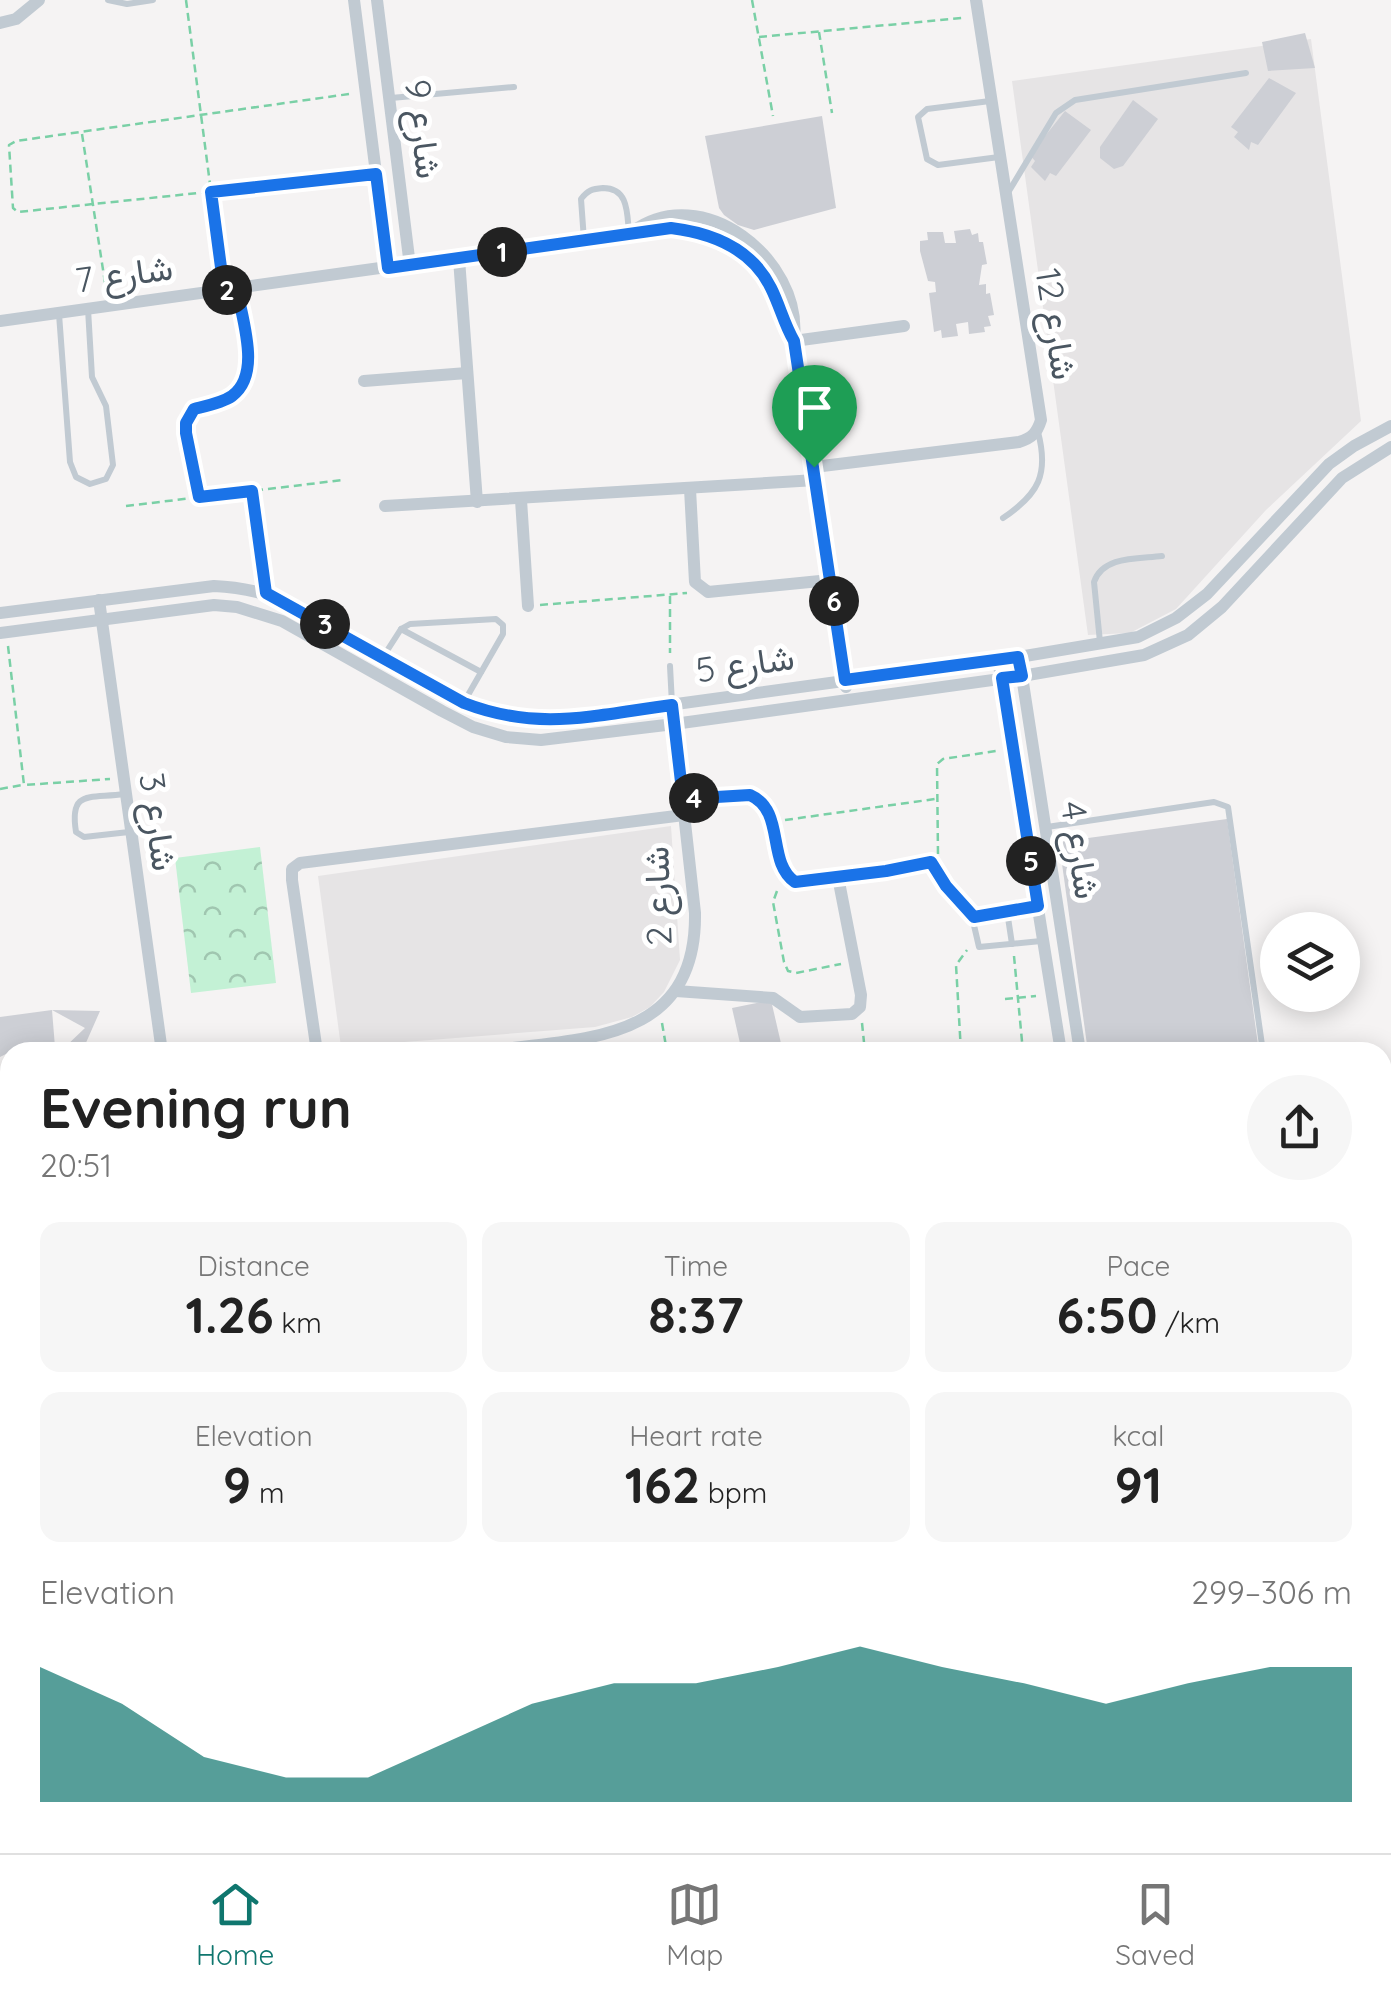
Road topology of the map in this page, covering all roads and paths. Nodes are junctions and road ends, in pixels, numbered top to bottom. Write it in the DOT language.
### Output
graph roads {
  1 [pos="38,0"];
  2 [pos="108,0"];
  3 [pos="153,0"];
  4 [pos="186,0"];
  5 [pos="354,0"];
  6 [pos="377,0"];
  7 [pos="752,0"];
  8 [pos="976,0"];
  9 [pos="978,17"];
  10 [pos="0,24"];
  11 [pos="818,32"];
  12 [pos="759,37"];
  13 [pos="1246,72"];
  14 [pos="514,87"];
  15 [pos="366,92"];
  16 [pos="390,98"];
  17 [pos="991,100"];
  18 [pos="832,114"];
  19 [pos="201,115"];
  20 [pos="773,116"];
  21 [pos="81,131"];
  22 [pos="999,157"];
  23 [pos="376,174"];
  24 [pos="211,192"];
  25 [pos="1006,196"];
  26 [pos="93,205"];
  27 [pos="629,235"];
  28 [pos="584,241"];
  29 [pos="459,258"];
  30 [pos="410,266"];
  31 [pos="388,268"];
  32 [pos="231,290"];
  33 [pos="109,306"];
  34 [pos="88,309"];
  35 [pos="58,313"];
  36 [pos="0,321"];
  37 [pos="904,326"];
  38 [pos="794,341"];
  39 [pos="467,373"];
  40 [pos="364,381"];
  41 [pos="243,385"];
  42 [pos="1391,426"];
  43 [pos="1038,430"];
  44 [pos="1391,447"];
  45 [pos="815,473"];
  46 [pos="343,480"];
  47 [pos="690,489"];
  48 [pos="252,491"];
  49 [pos="199,497"];
  50 [pos="520,500"];
  51 [pos="477,502"];
  52 [pos="126,506"];
  53 [pos="385,506"];
  54 [pos="1002,518"];
  55 [pos="1162,556"];
  56 [pos="830,580"];
  57 [pos="708,592"];
  58 [pos="266,593"];
  59 [pos="670,595"];
  60 [pos="99,600"];
  61 [pos="528,606"];
  62 [pos="0,613"];
  63 [pos="102,618"];
  64 [pos="401,630"];
  65 [pos="3,633"];
  66 [pos="1100,643"];
  67 [pos="383,657"];
  68 [pos="1018,657"];
  69 [pos="998,659"];
  70 [pos="670,666"];
  71 [pos="481,672"];
  72 [pos="1022,676"];
  73 [pos="1002,678"];
  74 [pos="845,680"];
  75 [pos="848,698"];
  76 [pos="464,703"];
  77 [pos="672,705"];
  78 [pos="674,724"];
  79 [pos="1012,749"];
  80 [pos="121,778"];
  81 [pos="24,785"];
  82 [pos="0,789"];
  83 [pos="124,794"];
  84 [pos="683,799"];
  85 [pos="936,799"];
  86 [pos="684,814"];
  87 [pos="772,822"];
  88 [pos="1046,827"];
  89 [pos="129,832"];
  90 [pos="931,862"];
  91 [pos="838,877"];
  92 [pos="788,878"];
  93 [pos="1038,906"];
  94 [pos="1008,911"];
  95 [pos="974,917"];
  96 [pos="1044,941"];
  97 [pos="976,944"];
  98 [pos="1012,944"];
  99 [pos="856,961"];
  100 [pos="676,991"];
  101 [pos="1052,994"];
  102 [pos="1018,998"];
  103 [pos="1005,999"];
  104 [pos="659,1007"];
  105 [pos="860,1007"];
  106 [pos="160,1042"];
  107 [pos="316,1042"];
  108 [pos="577,1042"];
  109 [pos="665,1042"];
  110 [pos="864,1042"];
  111 [pos="960,1042"];
  112 [pos="1022,1042"];
  113 [pos="1059,1042"];
  114 [pos="1078,1042"];
  115 [pos="1263,1042"];
  1 -- 10 [label="street"];
  2 -- 3 [label="lane"];
  4 -- 19 [label="path"];
  5 -- 15 [label="street, شارع 9"];
  6 -- 16 [label="street, شارع 9"];
  7 -- 12 [label="path"];
  8 -- 9 [label="street, شارع 12"];
  9 -- 11 [label="path"];
  9 -- 17 [label="street, شارع 12"];
  11 -- 12 [label="path"];
  11 -- 18 [label="path"];
  12 -- 20 [label="path"];
  13 -- 25 [label="lane"];
  14 -- 16 [label="lane"];
  15 -- 19 [label="path"];
  15 -- 23 [label="street, شارع 9"];
  16 -- 30 [label="street, شارع 9"];
  17 -- 22 [label="street, شارع 12"];
  17 -- 22 [label="lane"];
  19 -- 21 [label="path"];
  19 -- 24 [label="path"];
  21 -- 26 [label="path"];
  21 -- 26 [label="path"];
  22 -- 25 [label="street, شارع 12"];
  23 -- 24 [label="path"];
  23 -- 31 [label="street, شارع 9"];
  24 -- 26 [label="path"];
  24 -- 32 [label="path"];
  25 -- 43 [label="street, شارع 12"];
  26 -- 33 [label="path"];
  27 -- 28 [label="street, شارع 7"];
  27 -- 28 [label="lane"];
  27 -- 38 [label="street, شارع 7"];
  27 -- 38 [label="street"];
  28 -- 29 [label="street, شارع 7"];
  29 -- 30 [label="street, شارع 7"];
  29 -- 39 [label="street"];
  30 -- 31 [label="street, شارع 7"];
  31 -- 32 [label="street, شارع 7"];
  32 -- 33 [label="street, شارع 7"];
  32 -- 41 [label="lane"];
  33 -- 34 [label="street, شارع 7"];
  34 -- 35 [label="street, شارع 7"];
  34 -- 35 [label="lane"];
  35 -- 36 [label="street, شارع 7"];
  37 -- 38 [label="street"];
  38 -- 45 [label="street, شارع 7"];
  39 -- 40 [label="street"];
  39 -- 51 [label="street"];
  41 -- 49 [label="path"];
  42 -- 66 [label="street, شارع 5"];
  43 -- 45 [label="street, شارع 12"];
  43 -- 54 [label="lane"];
  44 -- 72 [label="street, شارع 5"];
  45 -- 47 [label="street, شارع 12"];
  45 -- 56 [label="street, شارع 7"];
  46 -- 48 [label="path"];
  47 -- 50 [label="street, شارع 12"];
  47 -- 57 [label="street"];
  48 -- 49 [label="path"];
  48 -- 58 [label="path"];
  49 -- 52 [label="path"];
  50 -- 51 [label="street, شارع 12"];
  50 -- 61 [label="street"];
  51 -- 53 [label="street, شارع 12"];
  55 -- 66 [label="lane"];
  56 -- 57 [label="street"];
  56 -- 74 [label="street, شارع 7"];
  57 -- 59 [label="path"];
  58 -- 60 [label="street, شارع 5"];
  58 -- 67 [label="street, شارع 5"];
  59 -- 61 [label="path"];
  59 -- 70 [label="path"];
  60 -- 62 [label="street, شارع 5"];
  60 -- 63 [label="street, شارع 3"];
  63 -- 65 [label="street, شارع 5"];
  63 -- 78 [label="street, شارع 5"];
  63 -- 80 [label="street, شارع 3"];
  64 -- 67 [label="lane"];
  64 -- 71 [label="lane"];
  64 -- 71 [label="lane"];
  65 -- 81 [label="path"];
  66 -- 68 [label="street, شارع 5"];
  67 -- 76 [label="street, شارع 5"];
  68 -- 69 [label="street, شارع 5"];
  68 -- 72 [label="street, شارع 4"];
  69 -- 73 [label="street, شارع 4"];
  69 -- 74 [label="street, شارع 5"];
  70 -- 77 [label="lane"];
  71 -- 76 [label="lane"];
  72 -- 73 [label="street, شارع 5"];
  72 -- 88 [label="street, شارع 4"];
  73 -- 75 [label="street, شارع 5"];
  73 -- 79 [label="street, شارع 4"];
  74 -- 75 [label="street, شارع 7"];
  74 -- 77 [label="street, شارع 5"];
  75 -- 78 [label="street, شارع 5"];
  76 -- 77 [label="street, شارع 5"];
  77 -- 78 [label="street, شارع 2"];
  78 -- 84 [label="street, شارع 2"];
  79 -- 85 [label="path"];
  79 -- 93 [label="street, شارع 4"];
  80 -- 81 [label="path"];
  80 -- 83 [label="street, شارع 3"];
  81 -- 82 [label="path"];
  83 -- 89 [label="street, شارع 3"];
  83 -- 89 [label="lane"];
  84 -- 86 [label="street, شارع 2"];
  84 -- 87 [label="street"];
  85 -- 87 [label="path"];
  85 -- 90 [label="path"];
  86 -- 100 [label="street, شارع 2"];
  86 -- 107 [label="street"];
  87 -- 92 [label="street"];
  88 -- 114 [label="street, شارع 4"];
  88 -- 115 [label="lane"];
  89 -- 106 [label="street, شارع 3"];
  90 -- 91 [label="path"];
  90 -- 95 [label="path"];
  91 -- 92 [label="path"];
  91 -- 99 [label="street"];
  92 -- 99 [label="path"];
  93 -- 94 [label="lane"];
  93 -- 96 [label="street, شارع 4"];
  94 -- 95 [label="lane"];
  94 -- 98 [label="lane"];
  95 -- 97 [label="lane"];
  96 -- 98 [label="lane"];
  96 -- 101 [label="street, شارع 4"];
  97 -- 98 [label="lane"];
  97 -- 111 [label="path"];
  98 -- 102 [label="path"];
  99 -- 105 [label="street"];
  100 -- 104 [label="street, شارع 2"];
  100 -- 105 [label="street"];
  101 -- 102 [label="path"];
  101 -- 113 [label="street, شارع 4"];
  102 -- 103 [label="path"];
  102 -- 112 [label="path"];
  104 -- 108 [label="street, شارع 2"];
  104 -- 109 [label="path"];
  105 -- 110 [label="path"];
}
